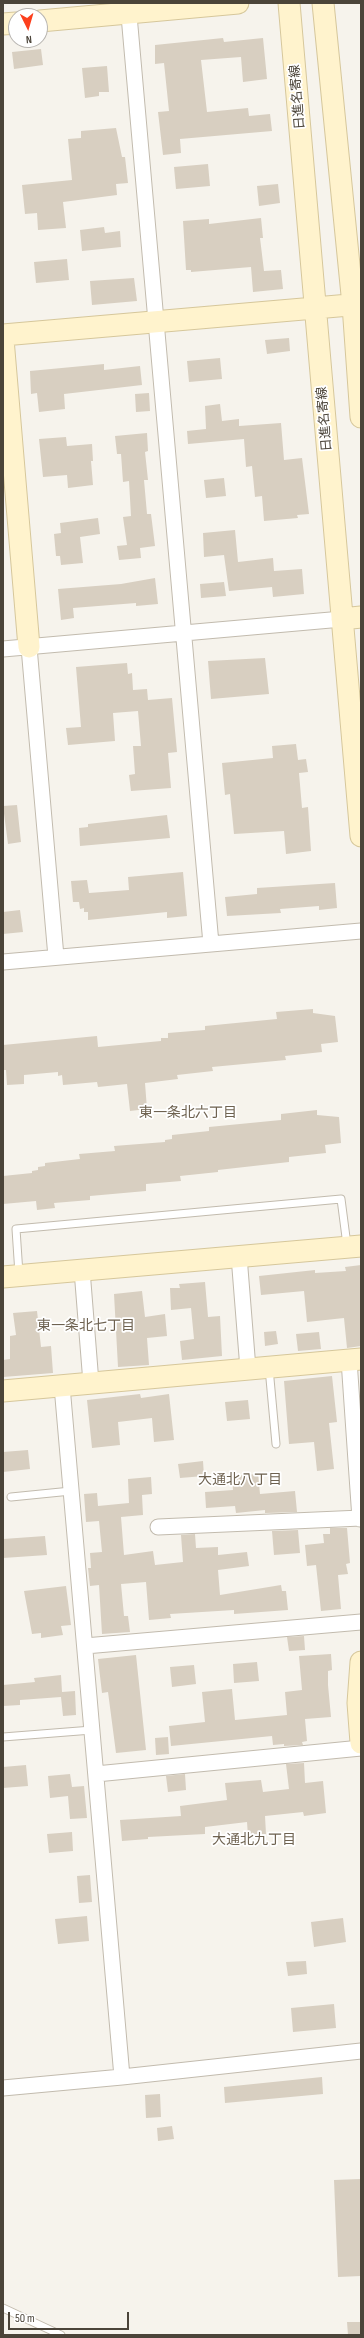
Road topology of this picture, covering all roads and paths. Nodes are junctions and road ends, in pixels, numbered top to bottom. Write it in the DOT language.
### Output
graph roads {
  1 [pos="238,3"];
  2 [pos="289,3"];
  3 [pos="323,3"];
  4 [pos="128,8"];
  5 [pos="48,20"];
  6 [pos="357,304"];
  7 [pos="315,308"];
  8 [pos="155,322"];
  9 [pos="3,335"];
  10 [pos="3,339"];
  11 [pos="361,417"];
  12 [pos="351,618"];
  13 [pos="182,633"];
  14 [pos="29,647"];
  15 [pos="3,649"];
  16 [pos="361,836"];
  17 [pos="361,931"];
  18 [pos="211,944"];
  19 [pos="56,957"];
  20 [pos="3,962"];
  21 [pos="354,1247"];
  22 [pos="239,1256"];
  23 [pos="82,1270"];
  24 [pos="11,1277"];
  25 [pos="355,1360"];
  26 [pos="269,1367"];
  27 [pos="248,1369"];
  28 [pos="92,1383"];
  29 [pos="62,1386"];
  30 [pos="3,1391"];
  31 [pos="276,1444"];
  32 [pos="71,1491"];
  33 [pos="11,1497"];
  34 [pos="360,1518"];
  35 [pos="158,1527"];
  36 [pos="361,1622"];
  37 [pos="85,1646"];
  38 [pos="361,1662"];
  39 [pos="92,1730"];
  40 [pos="3,1737"];
  41 [pos="361,1743"];
  42 [pos="361,1748"];
  43 [pos="96,1774"];
  44 [pos="361,2051"];
  45 [pos="122,2078"];
  46 [pos="3,2088"];
  47 [pos="3,2308"];
  48 [pos="61,2335"];
  1 -- 4 [label="street"];
  2 -- 7 [label="street, 日進名寄線"];
  3 -- 6 [label="street"];
  4 -- 5 [label="street"];
  4 -- 8 [label="street"];
  6 -- 7 [label="street"];
  6 -- 11 [label="street"];
  7 -- 8 [label="street"];
  7 -- 12 [label="street, 日進名寄線"];
  8 -- 9 [label="street"];
  8 -- 13 [label="street"];
  10 -- 14 [label="street"];
  12 -- 13 [label="street"];
  12 -- 16 [label="street, 日進名寄線"];
  13 -- 14 [label="street"];
  13 -- 18 [label="street"];
  14 -- 15 [label="street"];
  14 -- 19 [label="street"];
  17 -- 18 [label="street"];
  18 -- 19 [label="street"];
  19 -- 20 [label="street"];
  21 -- 22 [label="street"];
  21 -- 24 [label="lane"];
  22 -- 23 [label="street"];
  22 -- 27 [label="street"];
  23 -- 24 [label="street"];
  23 -- 28 [label="street"];
  25 -- 26 [label="street"];
  25 -- 34 [label="street"];
  26 -- 27 [label="street"];
  26 -- 31 [label="lane"];
  27 -- 28 [label="street"];
  28 -- 29 [label="street"];
  29 -- 30 [label="street"];
  29 -- 32 [label="street"];
  32 -- 33 [label="lane"];
  32 -- 37 [label="street"];
  34 -- 35 [label="street"];
  36 -- 37 [label="street"];
  37 -- 39 [label="street"];
  38 -- 41 [label="street"];
  39 -- 40 [label="lane"];
  39 -- 43 [label="street"];
  42 -- 43 [label="street"];
  43 -- 45 [label="street"];
  44 -- 45 [label="street"];
  45 -- 46 [label="street"];
  47 -- 48 [label="lane"];
}
